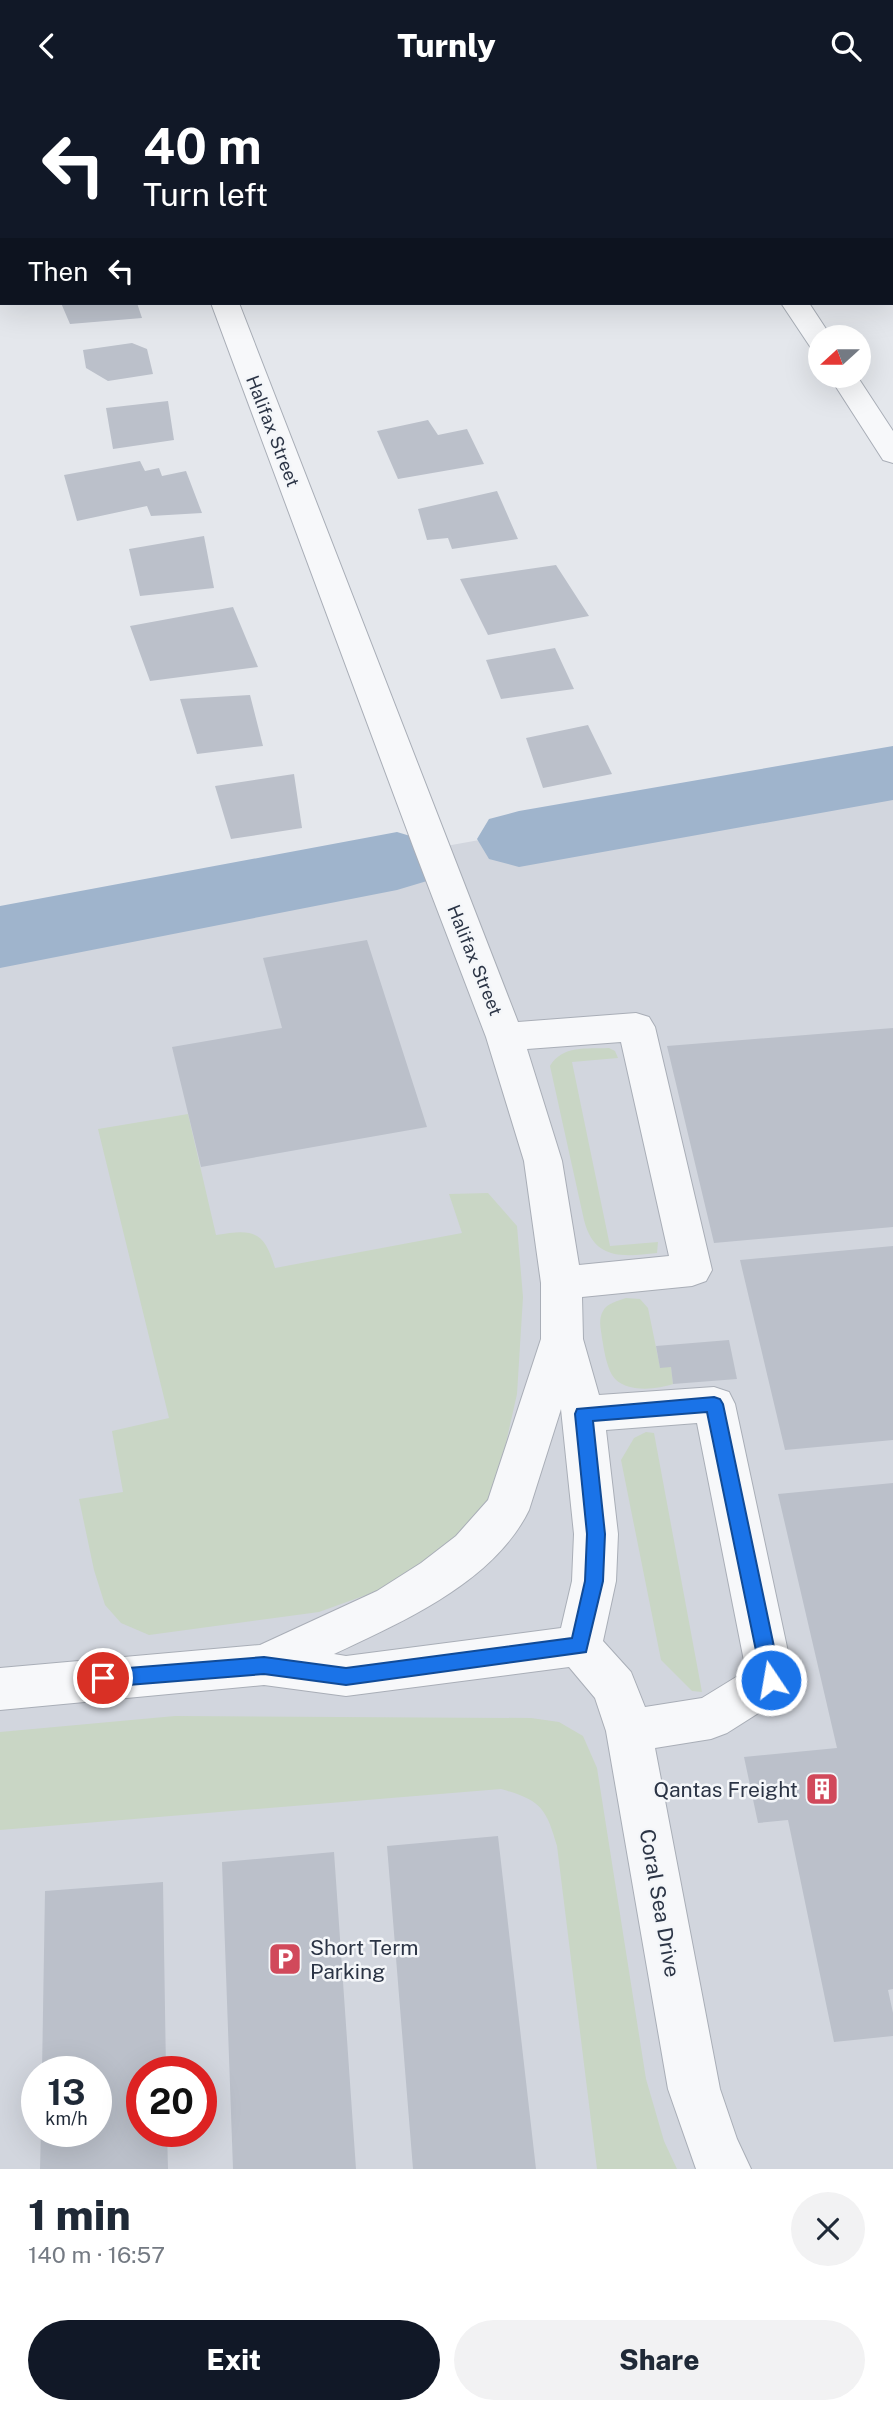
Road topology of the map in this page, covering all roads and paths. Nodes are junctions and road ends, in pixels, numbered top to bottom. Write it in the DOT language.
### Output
graph roads {
  1 [pos="226,305"];
  2 [pos="796,305"];
  3 [pos="810,325"];
  4 [pos="851,389"];
  5 [pos="893,454"];
  6 [pos="505,1037"];
  7 [pos="561,1283"];
  8 [pos="562,1339"];
  9 [pos="583,1414"];
  10 [pos="579,1646"];
  11 [pos="264,1665"];
  12 [pos="0,1689"];
  13 [pos="629,1731"];
  14 [pos="725,2169"];
  1 -- 6 [label="street, Halifax Street"];
  2 -- 3 [label="street"];
  4 -- 5 [label="street"];
  6 -- 7 [label="street, Halifax Street"];
  6 -- 7 [label="street"];
  7 -- 8 [label="street, Halifax Street"];
  8 -- 9 [label="street, Halifax Street"];
  8 -- 11 [label="street"];
  9 -- 10 [label="street, Halifax Street"];
  9 -- 13 [label="street"];
  10 -- 11 [label="street"];
  10 -- 13 [label="street, Coral Sea Drive"];
  11 -- 12 [label="street"];
  13 -- 14 [label="street, Coral Sea Drive"];
}
